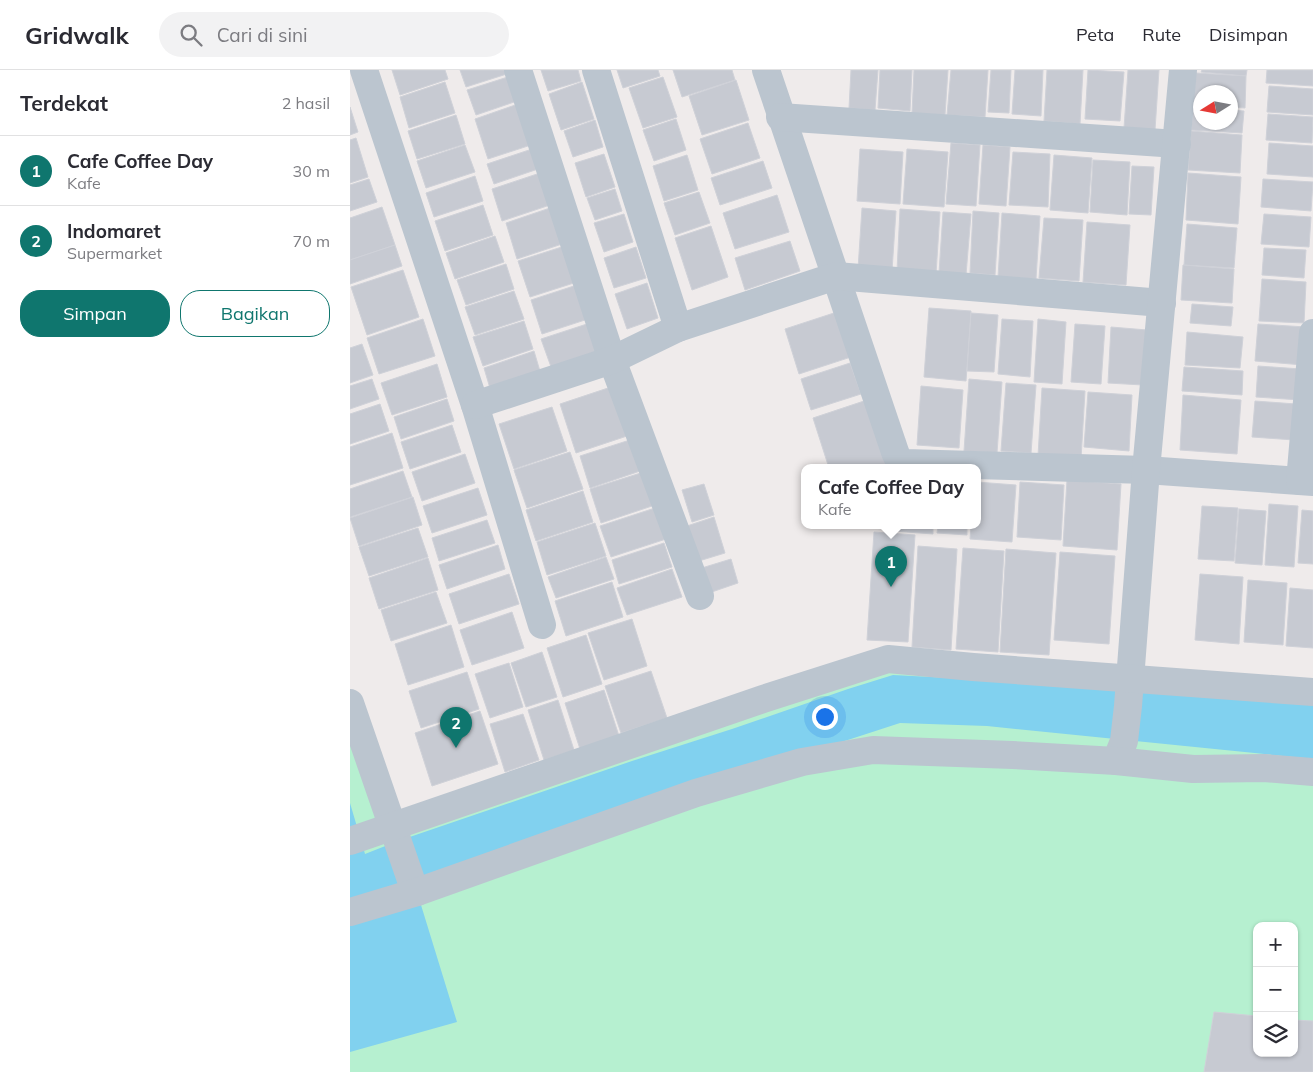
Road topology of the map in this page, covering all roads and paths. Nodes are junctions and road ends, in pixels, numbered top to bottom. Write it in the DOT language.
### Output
graph roads {
  1 [pos="364,70"];
  2 [pos="518,70"];
  3 [pos="596,70"];
  4 [pos="766,70"];
  5 [pos="1184,70"];
  6 [pos="780,116"];
  7 [pos="1177,144"];
  8 [pos="836,276"];
  9 [pos="1162,303"];
  10 [pos="678,328"];
  11 [pos="1313,333"];
  12 [pos="612,360"];
  13 [pos="475,405"];
  14 [pos="939,464"];
  15 [pos="981,465"];
  16 [pos="1146,470"];
  17 [pos="1307,482"];
  18 [pos="700,596"];
  19 [pos="542,625"];
  20 [pos="1130,677"];
  21 [pos="1313,692"];
  22 [pos="350,703"];
  23 [pos="1116,761"];
  24 [pos="1313,772"];
  25 [pos="393,827"];
  26 [pos="350,841"];
  27 [pos="417,892"];
  28 [pos="350,912"];
  1 -- 13 [label="street"];
  2 -- 12 [label="street"];
  3 -- 10 [label="street"];
  4 -- 6 [label="street"];
  5 -- 7 [label="street"];
  6 -- 7 [label="street"];
  6 -- 8 [label="street"];
  7 -- 9 [label="street"];
  8 -- 9 [label="street"];
  8 -- 10 [label="street"];
  8 -- 14 [label="street"];
  9 -- 16 [label="street"];
  10 -- 12 [label="street"];
  11 -- 17 [label="street"];
  12 -- 13 [label="street"];
  12 -- 18 [label="street"];
  13 -- 19 [label="street"];
  15 -- 16 [label="street"];
  16 -- 17 [label="street"];
  16 -- 20 [label="street"];
  20 -- 21 [label="street"];
  20 -- 23 [label="street"];
  20 -- 25 [label="street"];
  22 -- 25 [label="street"];
  23 -- 24 [label="street"];
  23 -- 27 [label="street"];
  25 -- 26 [label="street"];
  25 -- 27 [label="street"];
  27 -- 28 [label="street"];
}
